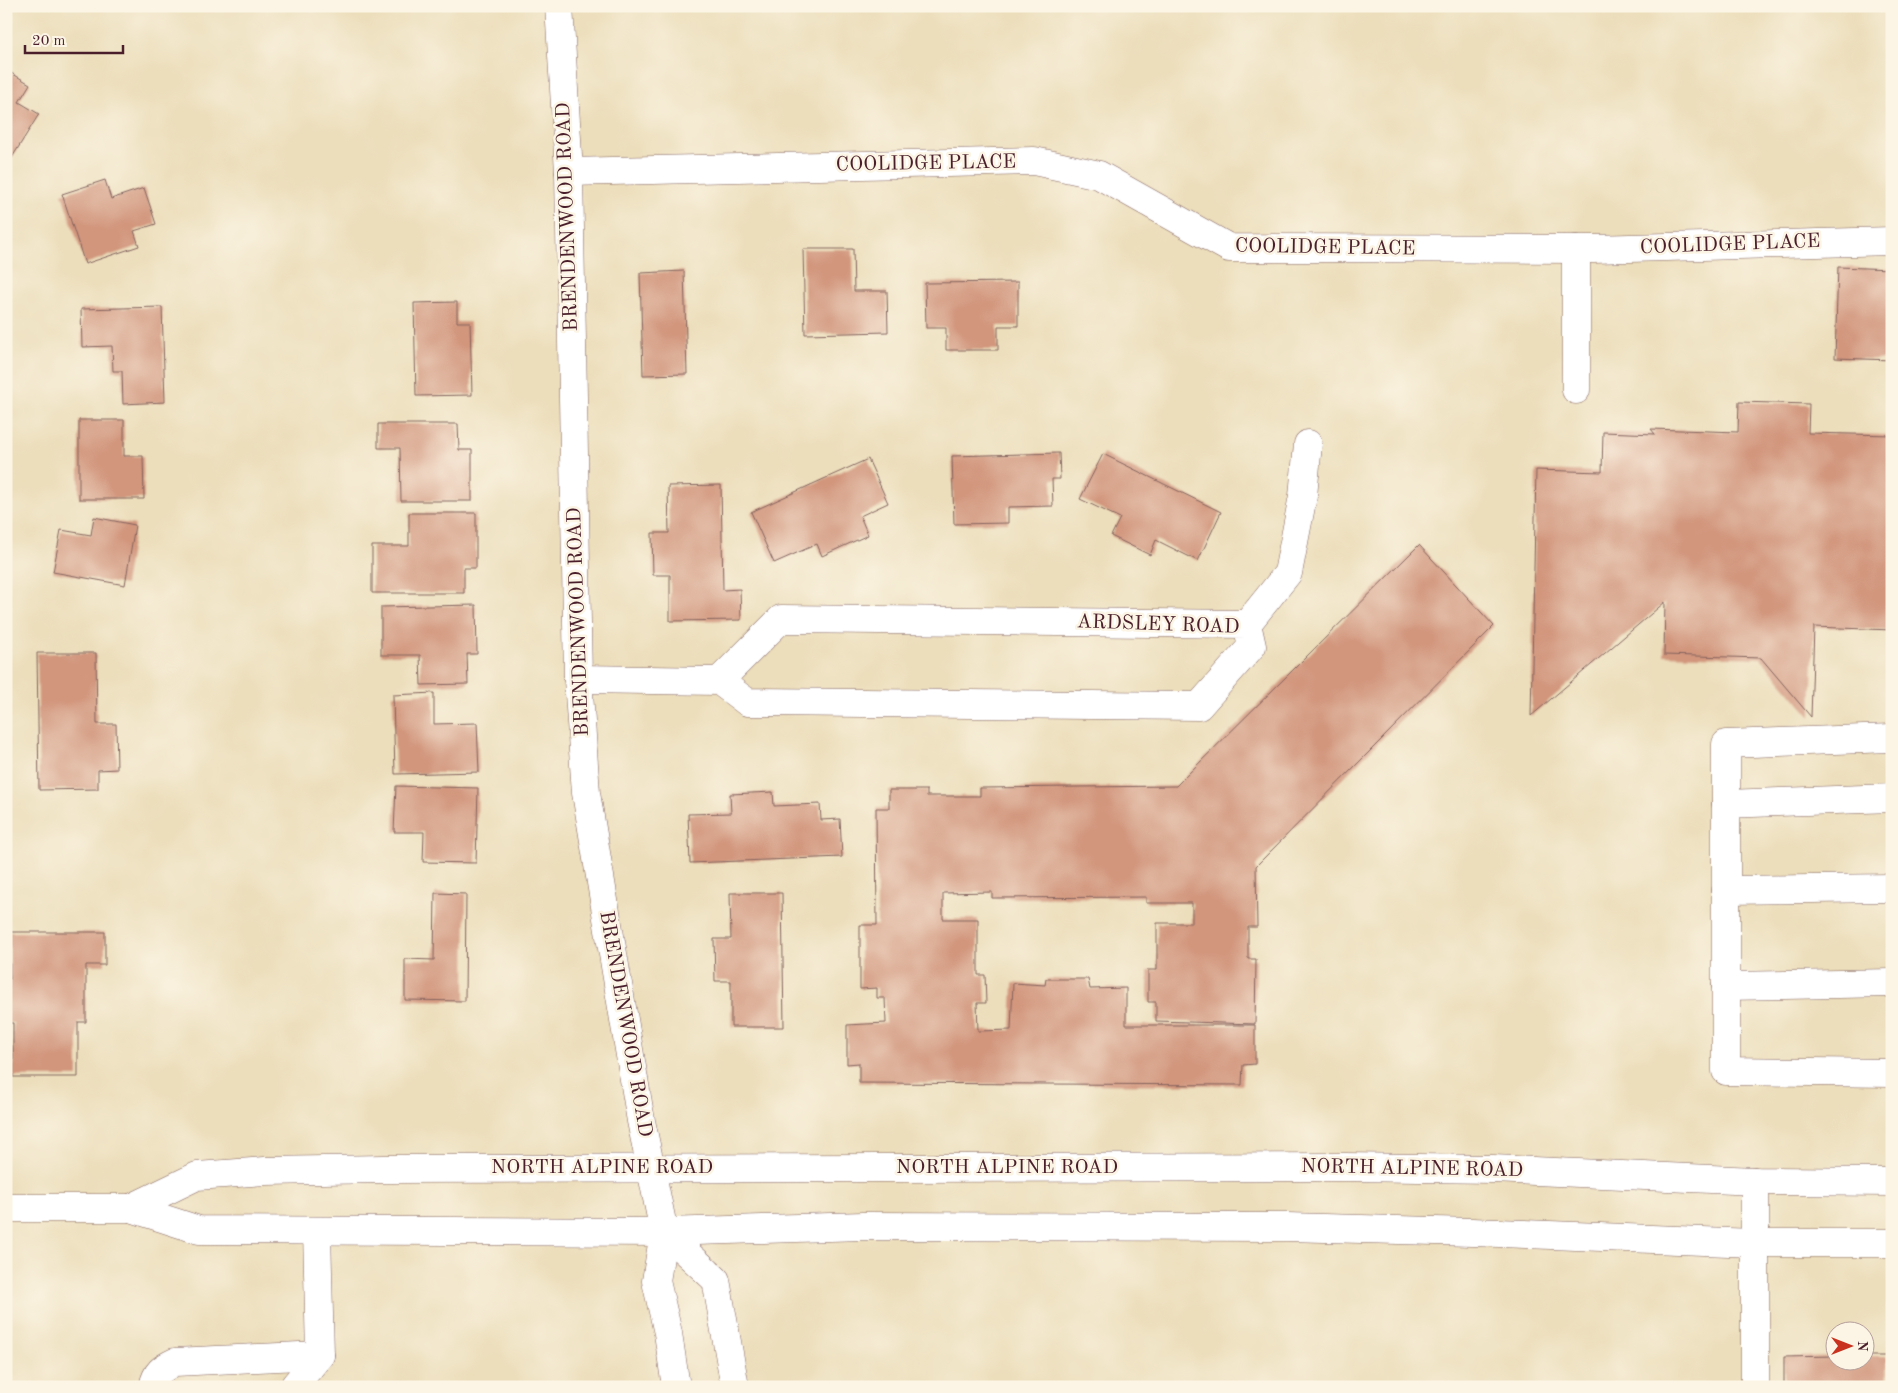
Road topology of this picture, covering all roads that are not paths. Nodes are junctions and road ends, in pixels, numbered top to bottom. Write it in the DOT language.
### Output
graph roads {
  1 [pos="559,6"];
  2 [pos="569,172"];
  3 [pos="1892,241"];
  4 [pos="1576,249"];
  5 [pos="1576,390"];
  6 [pos="1308,444"];
  7 [pos="1247,624"];
  8 [pos="578,680"];
  9 [pos="720,682"];
  10 [pos="1892,738"];
  11 [pos="1892,798"];
  12 [pos="1726,804"];
  13 [pos="1892,888"];
  14 [pos="1726,890"];
  15 [pos="1892,983"];
  16 [pos="1726,986"];
  17 [pos="1892,1073"];
  18 [pos="651,1169"];
  19 [pos="1755,1181"];
  20 [pos="1892,1182"];
  21 [pos="6,1208"];
  22 [pos="131,1208"];
  23 [pos="317,1231"];
  24 [pos="664,1232"];
  25 [pos="1754,1243"];
  26 [pos="1892,1243"];
  27 [pos="320,1355"];
  28 [pos="153,1387"];
  29 [pos="295,1387"];
  30 [pos="676,1387"];
  31 [pos="735,1387"];
  32 [pos="1755,1387"];
  1 -- 2 [label="street, BRENDENWOOD ROAD"];
  2 -- 4 [label="street, COOLIDGE PLACE"];
  2 -- 8 [label="street, BRENDENWOOD ROAD"];
  3 -- 4 [label="street, COOLIDGE PLACE"];
  4 -- 5 [label="street"];
  6 -- 7 [label="street"];
  7 -- 9 [label="street, ARDSLEY ROAD"];
  7 -- 9 [label="street, ARDSLEY ROAD"];
  8 -- 9 [label="street"];
  8 -- 18 [label="street, BRENDENWOOD ROAD"];
  10 -- 12 [label="street"];
  11 -- 12 [label="street"];
  12 -- 14 [label="street"];
  13 -- 14 [label="street"];
  14 -- 16 [label="street"];
  15 -- 16 [label="street"];
  16 -- 17 [label="street"];
  18 -- 19 [label="street, NORTH ALPINE ROAD"];
  18 -- 22 [label="street, NORTH ALPINE ROAD"];
  18 -- 24 [label="street, BRENDENWOOD ROAD"];
  19 -- 20 [label="street, NORTH ALPINE ROAD"];
  19 -- 25 [label="street"];
  21 -- 22 [label="street, NORTH ALPINE ROAD"];
  22 -- 23 [label="street, NORTH ALPINE ROAD"];
  23 -- 24 [label="street, NORTH ALPINE ROAD"];
  23 -- 27 [label="street"];
  24 -- 25 [label="street, NORTH ALPINE ROAD"];
  24 -- 30 [label="street"];
  24 -- 31 [label="street"];
  25 -- 26 [label="street, NORTH ALPINE ROAD"];
  25 -- 32 [label="street"];
  27 -- 28 [label="street"];
  27 -- 29 [label="street"];
}
